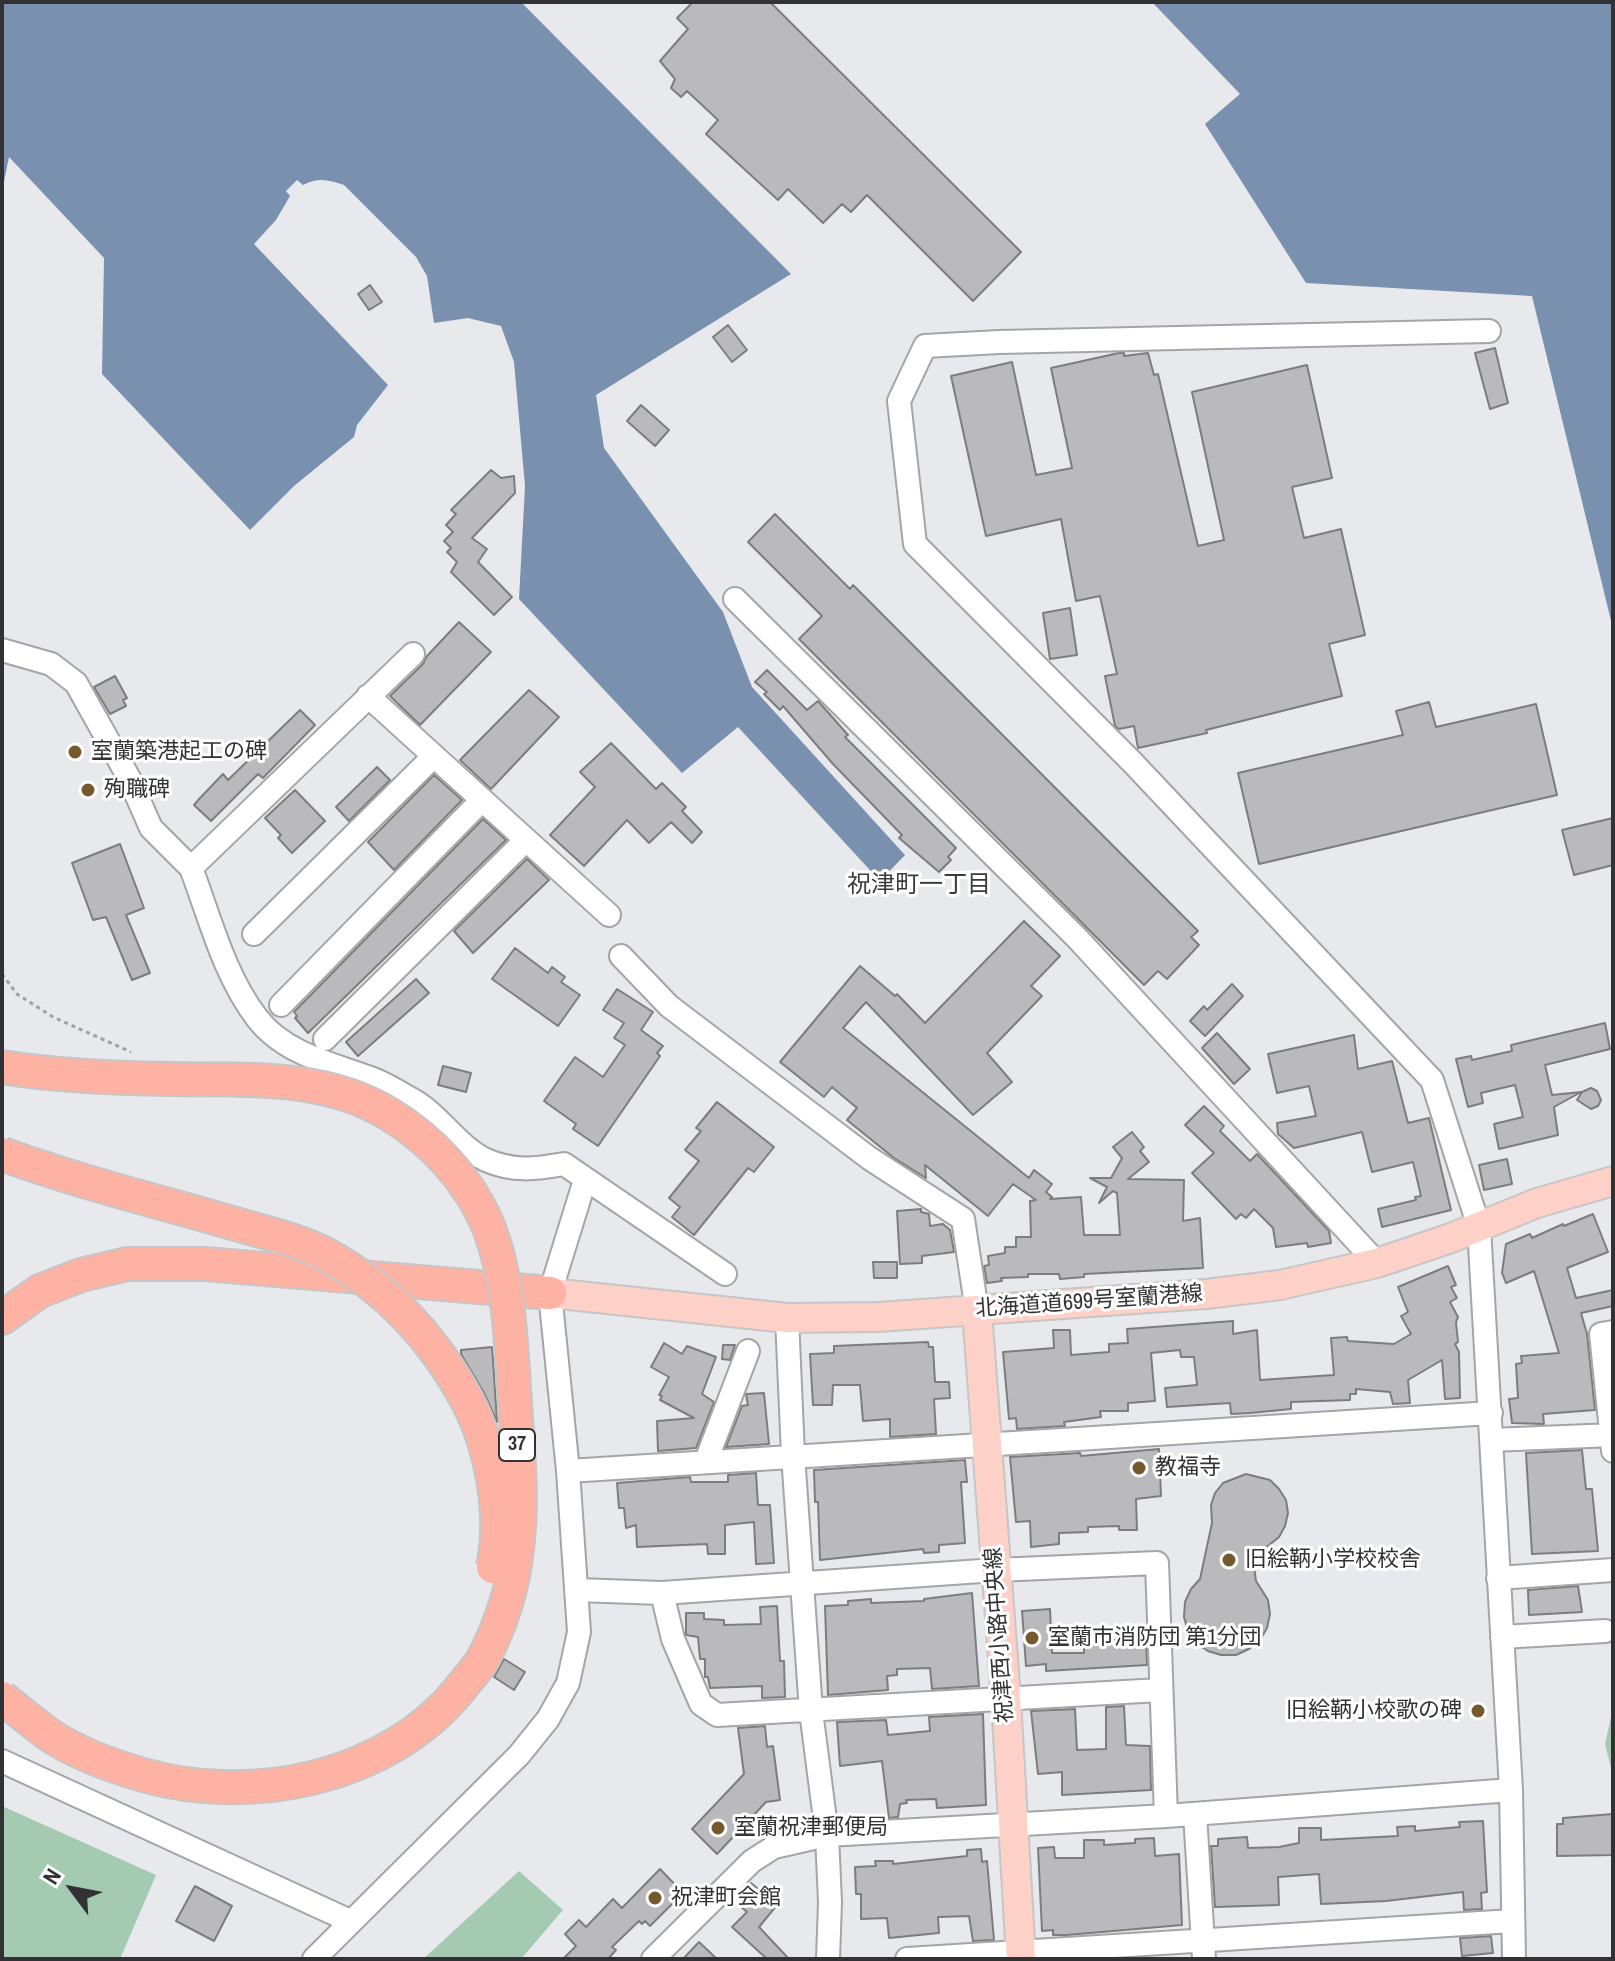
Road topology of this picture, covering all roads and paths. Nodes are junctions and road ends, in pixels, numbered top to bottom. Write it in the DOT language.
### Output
graph roads {
  1 [pos="1489,331"];
  2 [pos="735,599"];
  3 [pos="2,650"];
  4 [pos="413,654"];
  5 [pos="368,696"];
  6 [pos="434,756"];
  7 [pos="482,800"];
  8 [pos="526,840"];
  9 [pos="191,868"];
  10 [pos="609,915"];
  11 [pos="254,934"];
  12 [pos="621,956"];
  13 [pos="2,974"];
  14 [pos="281,1005"];
  15 [pos="325,1039"];
  16 [pos="137,1054"];
  17 [pos="2,1067"];
  18 [pos="2,1154"];
  19 [pos="585,1180"];
  20 [pos="1613,1181"];
  21 [pos="1479,1227"];
  22 [pos="1377,1263"];
  23 [pos="725,1274"];
  24 [pos="2,1291"];
  25 [pos="550,1293"];
  26 [pos="977,1311"];
  27 [pos="2,1318"];
  28 [pos="787,1318"];
  29 [pos="1613,1332"];
  30 [pos="748,1351"];
  31 [pos="1491,1413"];
  32 [pos="1491,1440"];
  33 [pos="1612,1440"];
  34 [pos="987,1445"];
  35 [pos="793,1455"];
  36 [pos="706,1461"];
  37 [pos="568,1471"];
  38 [pos="996,1570"];
  39 [pos="1613,1570"];
  40 [pos="1498,1578"];
  41 [pos="803,1582"];
  42 [pos="577,1590"];
  43 [pos="662,1593"];
  44 [pos="1605,1631"];
  45 [pos="1502,1637"];
  46 [pos="2,1672"];
  47 [pos="1160,1690"];
  48 [pos="2,1698"];
  49 [pos="1006,1699"];
  50 [pos="811,1711"];
  51 [pos="2,1761"];
  52 [pos="1511,1790"];
  53 [pos="1195,1814"];
  54 [pos="1166,1816"];
  55 [pos="1012,1824"];
  56 [pos="827,1835"];
  57 [pos="350,1921"];
  58 [pos="1512,1921"];
  59 [pos="1203,1950"];
  60 [pos="1021,1956"];
  61 [pos="314,1959"];
  62 [pos="653,1959"];
  63 [pos="828,1959"];
  64 [pos="907,1959"];
  65 [pos="1514,1959"];
  1 -- 21 [label="street"];
  2 -- 22 [label="street"];
  3 -- 9 [label="street"];
  4 -- 5 [label="street"];
  5 -- 6 [label="street"];
  5 -- 9 [label="street"];
  6 -- 7 [label="street"];
  6 -- 11 [label="street"];
  7 -- 8 [label="street"];
  7 -- 14 [label="street"];
  8 -- 10 [label="street"];
  8 -- 15 [label="street"];
  9 -- 19 [label="street"];
  12 -- 26 [label="street"];
  13 -- 16 [label="path"];
  17 -- 48 [label="highway, 37, bridge"];
  18 -- 46 [label="highway, 37, bridge"];
  19 -- 23 [label="street"];
  19 -- 25 [label="street"];
  20 -- 21 [label="main road, 北海道道699号室蘭港線"];
  21 -- 22 [label="main road, 北海道道699号室蘭港線"];
  21 -- 31 [label="street"];
  22 -- 26 [label="main road, 北海道道699号室蘭港線"];
  24 -- 25 [label="highway"];
  25 -- 27 [label="highway"];
  25 -- 28 [label="main road, 北海道道699号室蘭港線"];
  25 -- 37 [label="street"];
  26 -- 28 [label="main road, 北海道道699号室蘭港線"];
  26 -- 34 [label="main road, 祝津西小路中央線"];
  28 -- 35 [label="street"];
  29 -- 33 [label="street"];
  30 -- 36 [label="street"];
  31 -- 32 [label="street"];
  31 -- 34 [label="street"];
  32 -- 33 [label="street"];
  32 -- 40 [label="street"];
  34 -- 35 [label="street"];
  34 -- 38 [label="main road, 祝津西小路中央線"];
  35 -- 36 [label="street"];
  35 -- 41 [label="street"];
  36 -- 37 [label="street"];
  37 -- 42 [label="street"];
  38 -- 41 [label="street"];
  38 -- 47 [label="street"];
  38 -- 49 [label="main road, 祝津西小路中央線"];
  39 -- 40 [label="street"];
  40 -- 45 [label="street"];
  41 -- 43 [label="street"];
  41 -- 50 [label="street"];
  42 -- 43 [label="street"];
  42 -- 57 [label="street"];
  43 -- 50 [label="street"];
  44 -- 45 [label="street"];
  45 -- 52 [label="street"];
  47 -- 49 [label="street"];
  47 -- 54 [label="street"];
  49 -- 50 [label="street"];
  49 -- 55 [label="main road, 祝津西小路中央線"];
  50 -- 56 [label="street"];
  51 -- 57 [label="street"];
  52 -- 53 [label="street"];
  52 -- 58 [label="street"];
  53 -- 54 [label="street"];
  53 -- 59 [label="street"];
  54 -- 55 [label="street"];
  55 -- 56 [label="street"];
  55 -- 60 [label="main road, 祝津西小路中央線"];
  56 -- 62 [label="street"];
  56 -- 63 [label="street"];
  57 -- 61 [label="street"];
  58 -- 59 [label="street"];
  58 -- 65 [label="street"];
  59 -- 60 [label="street"];
  60 -- 64 [label="street"];
}
